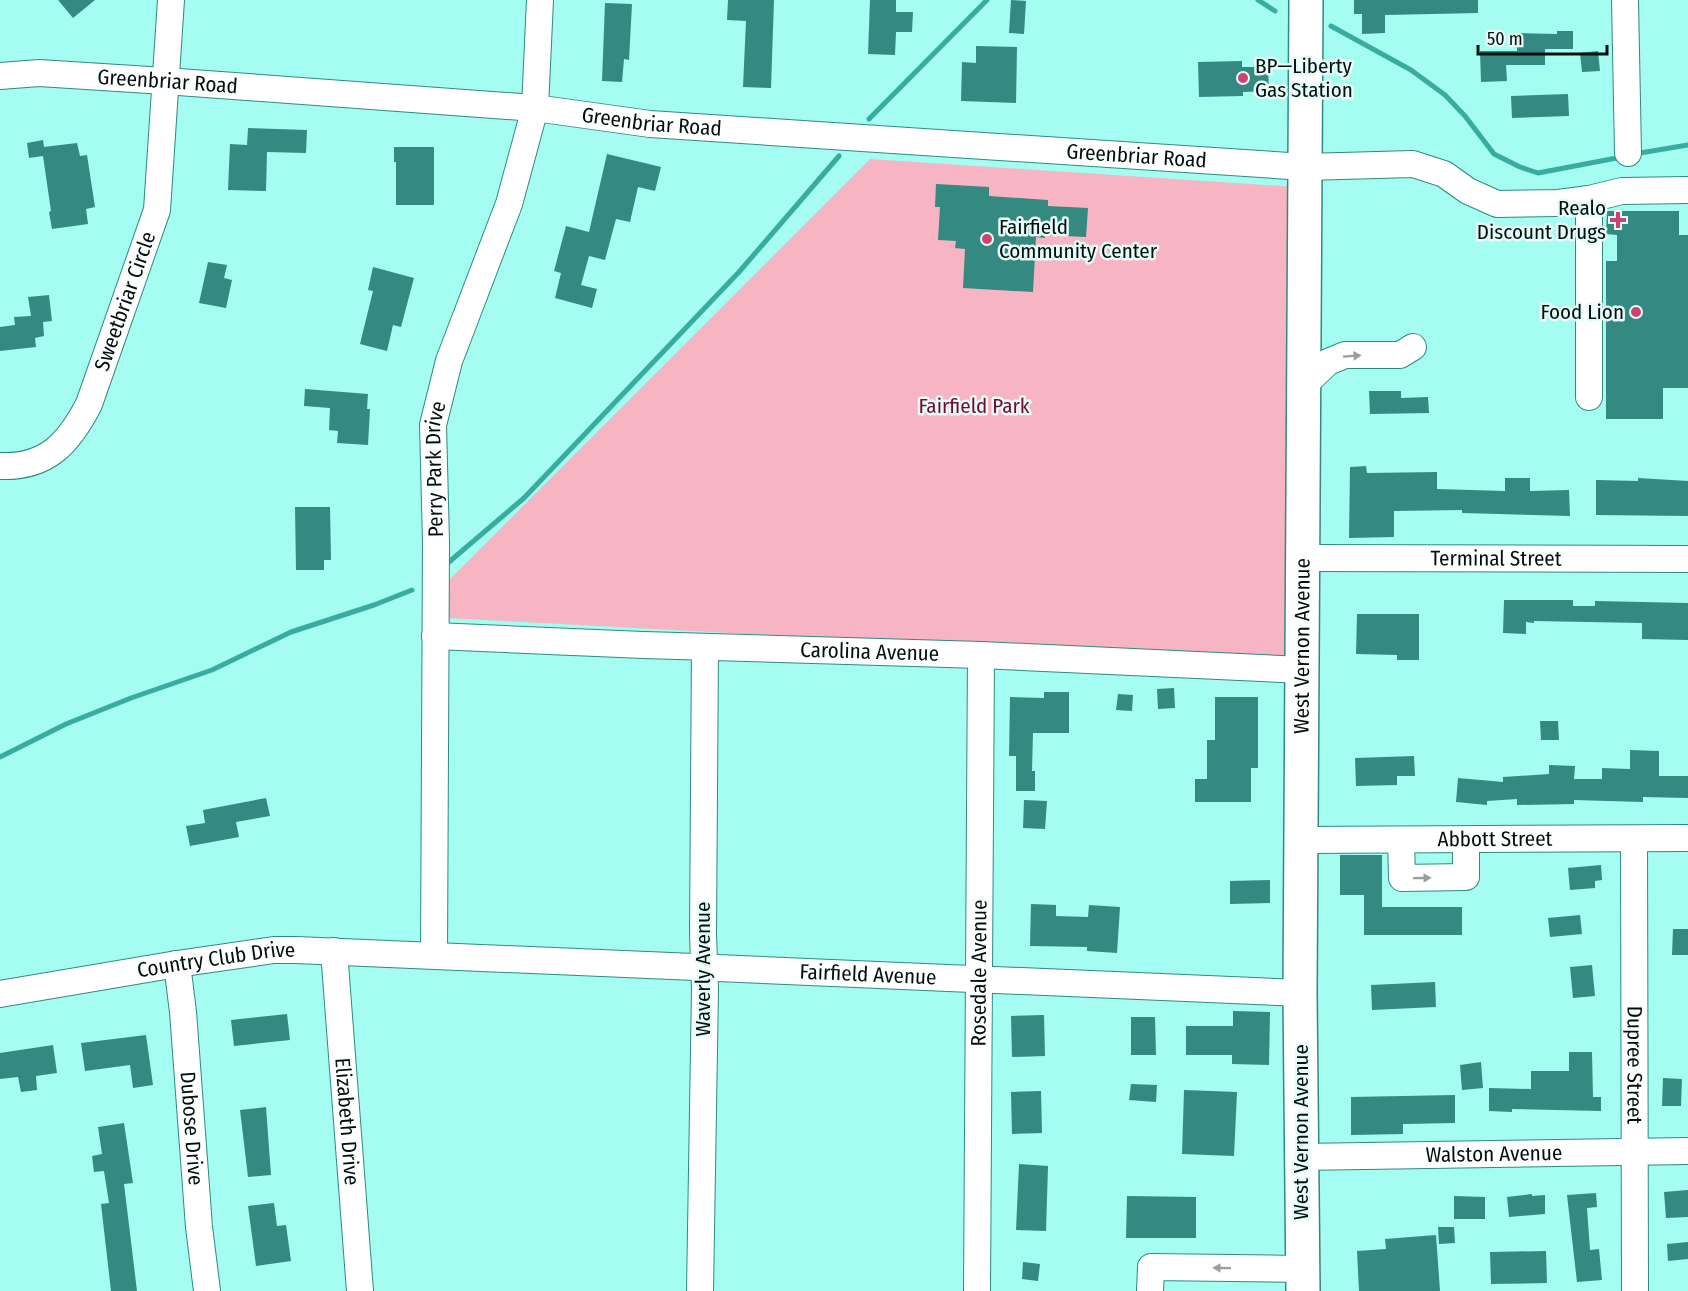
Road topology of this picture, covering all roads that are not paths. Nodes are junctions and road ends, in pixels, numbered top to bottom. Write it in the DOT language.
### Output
graph roads {
  1 [pos="171,0"];
  2 [pos="540,0"];
  3 [pos="1306,0"];
  4 [pos="1625,0"];
  5 [pos="0,76"];
  6 [pos="165,81"];
  7 [pos="535,108"];
  8 [pos="1628,153"];
  9 [pos="1305,167"];
  10 [pos="1688,190"];
  11 [pos="1589,199"];
  12 [pos="1413,347"];
  13 [pos="1304,385"];
  14 [pos="1589,397"];
  15 [pos="0,466"];
  16 [pos="1304,558"];
  17 [pos="1688,558"];
  18 [pos="435,636"];
  19 [pos="705,647"];
  20 [pos="981,656"];
  21 [pos="1303,670"];
  22 [pos="1688,838"];
  23 [pos="1634,839"];
  24 [pos="1301,840"];
  25 [pos="1401,840"];
  26 [pos="1466,840"];
  27 [pos="334,951"];
  28 [pos="434,955"];
  29 [pos="177,964"];
  30 [pos="704,967"];
  31 [pos="979,980"];
  32 [pos="1300,993"];
  33 [pos="0,994"];
  34 [pos="1688,1151"];
  35 [pos="1635,1152"];
  36 [pos="1300,1157"];
  37 [pos="1150,1279"];
  38 [pos="1251,1280"];
  39 [pos="1302,1280"];
  40 [pos="207,1291"];
  41 [pos="360,1291"];
  42 [pos="700,1291"];
  43 [pos="977,1291"];
  44 [pos="1635,1291"];
  1 -- 6 [label="street, Sweetbriar Circle"];
  2 -- 7 [label="street, Perry Park Drive"];
  3 -- 9 [label="main road, West Vernon Avenue"];
  4 -- 8 [label="street"];
  5 -- 6 [label="street, Greenbriar Road"];
  6 -- 7 [label="street, Greenbriar Road"];
  6 -- 15 [label="street, Sweetbriar Circle"];
  7 -- 9 [label="street, Greenbriar Road"];
  7 -- 18 [label="street, Perry Park Drive"];
  9 -- 11 [label="street, Greenbriar Road"];
  9 -- 13 [label="main road, West Vernon Avenue"];
  10 -- 11 [label="street, Greenbriar Road"];
  11 -- 14 [label="street"];
  13 -- 12 [label="street, one-way"];
  13 -- 16 [label="main road, West Vernon Avenue"];
  16 -- 17 [label="street, Terminal Street"];
  16 -- 21 [label="main road, West Vernon Avenue"];
  18 -- 19 [label="street, Carolina Avenue"];
  18 -- 28 [label="street, Perry Park Drive"];
  19 -- 20 [label="street, Carolina Avenue"];
  19 -- 30 [label="street, Waverly Avenue"];
  20 -- 21 [label="street, Carolina Avenue"];
  20 -- 31 [label="street, Rosedale Avenue"];
  21 -- 24 [label="main road, West Vernon Avenue"];
  22 -- 23 [label="street, Abbott Street"];
  23 -- 26 [label="street, Abbott Street"];
  23 -- 35 [label="street, Dupree Street"];
  24 -- 25 [label="street, Abbott Street"];
  24 -- 32 [label="main road, West Vernon Avenue"];
  25 -- 26 [label="street, Abbott Street"];
  25 -- 26 [label="street, one-way"];
  27 -- 28 [label="street, Country Club Drive"];
  27 -- 29 [label="street, Country Club Drive"];
  27 -- 41 [label="street, Elizabeth Drive"];
  28 -- 30 [label="street, Fairfield Avenue"];
  29 -- 33 [label="street, Country Club Drive"];
  29 -- 40 [label="street, Dubose Drive"];
  30 -- 31 [label="street, Fairfield Avenue"];
  30 -- 42 [label="street, Waverly Avenue"];
  31 -- 32 [label="street, Fairfield Avenue"];
  31 -- 43 [label="street, Rosedale Avenue"];
  32 -- 36 [label="main road, West Vernon Avenue"];
  34 -- 35 [label="street, Walston Avenue"];
  35 -- 36 [label="street, Walston Avenue"];
  35 -- 44 [label="street, Dupree Street"];
  36 -- 39 [label="main road, West Vernon Avenue"];
  38 -- 37 [label="street, one-way"];
  38 -- 39 [label="street"];
}
